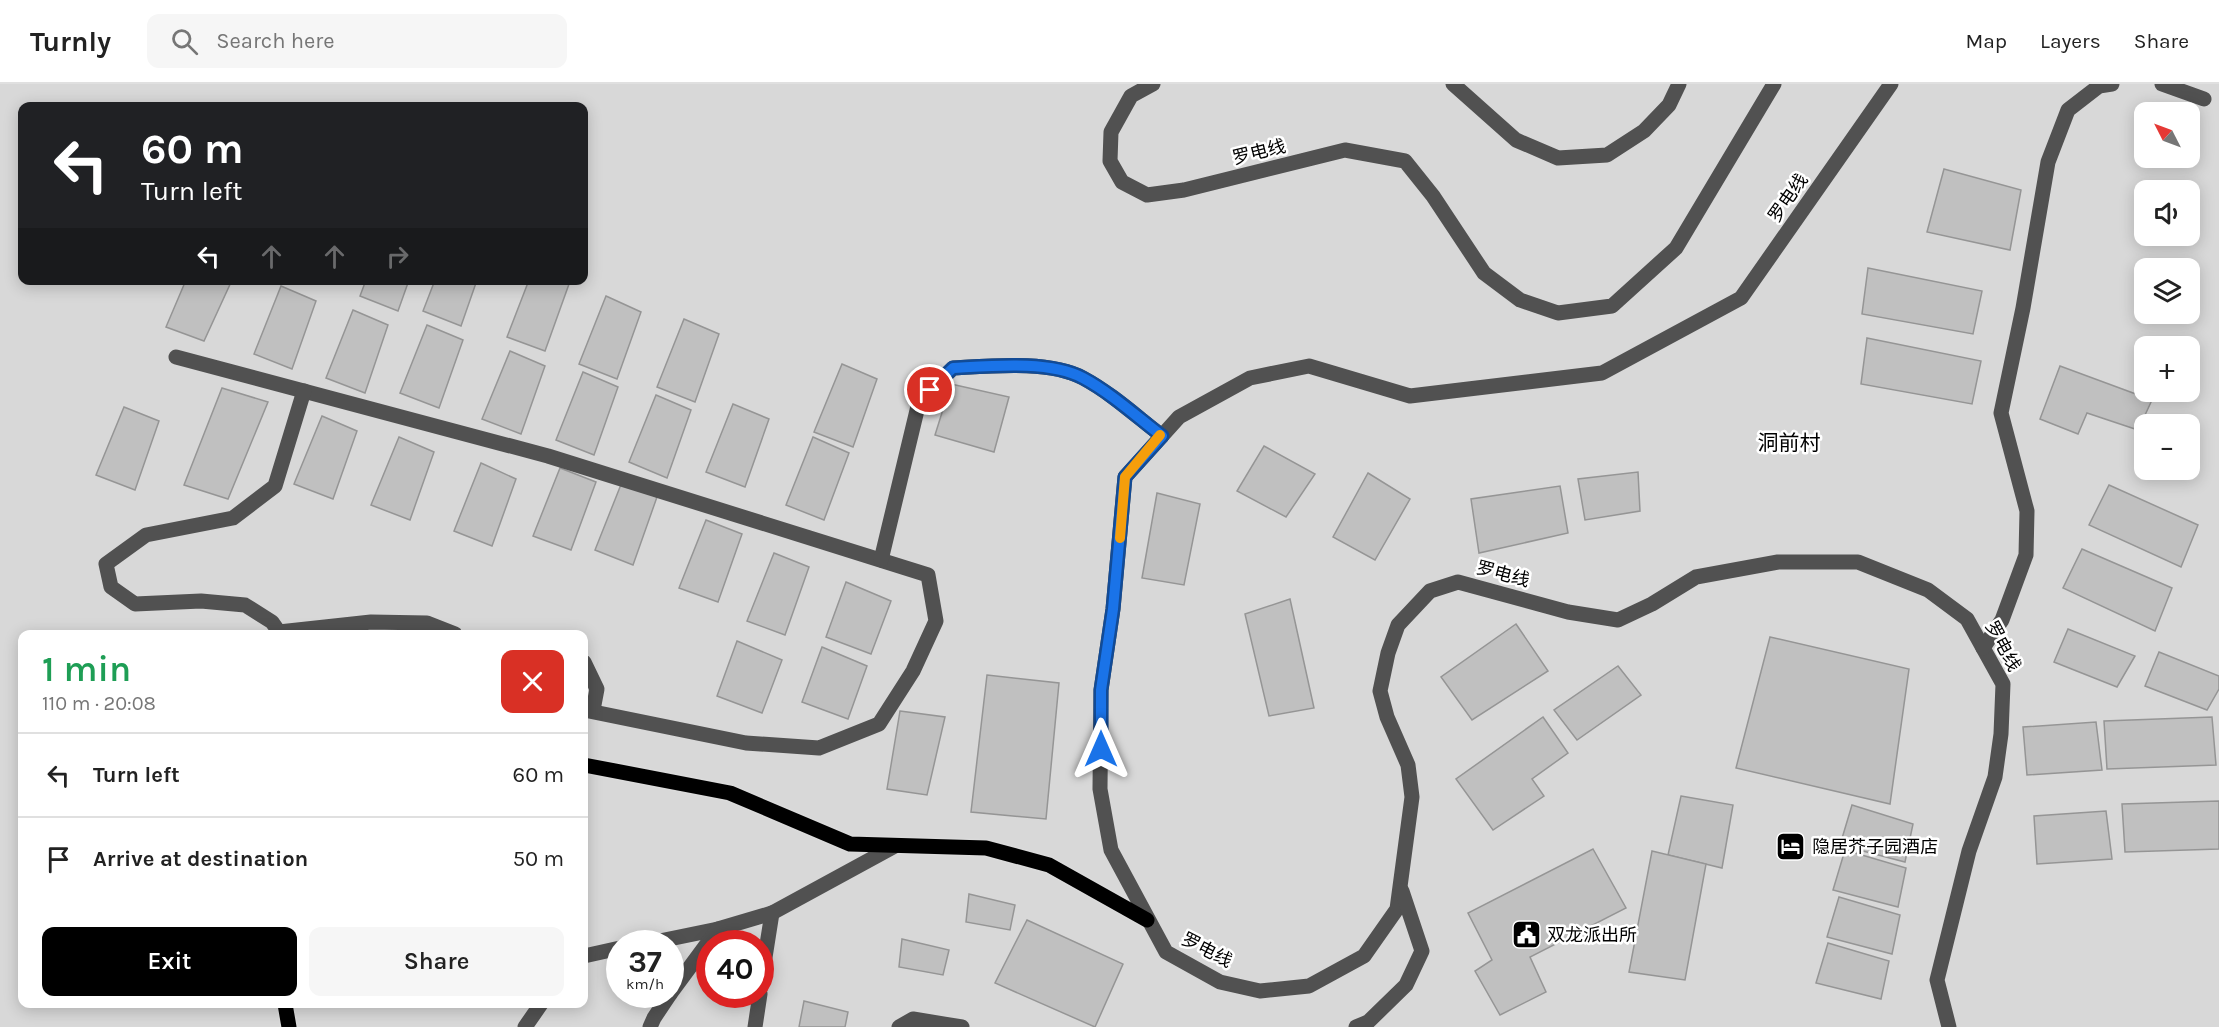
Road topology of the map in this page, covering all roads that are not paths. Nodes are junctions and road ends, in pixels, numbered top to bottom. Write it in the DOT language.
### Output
graph roads {
  1 [pos="1153,84"];
  2 [pos="1452,84"];
  3 [pos="1679,84"];
  4 [pos="1774,84"];
  5 [pos="1892,84"];
  6 [pos="2112,84"];
  7 [pos="2162,84"];
  8 [pos="2204,99"];
  9 [pos="176,357"];
  10 [pos="304,391"];
  11 [pos="1162,436"];
  12 [pos="881,560"];
  13 [pos="278,630"];
  14 [pos="297,630"];
  15 [pos="445,630"];
  16 [pos="1983,648"];
  17 [pos="588,670"];
  18 [pos="588,710"];
  19 [pos="588,766"];
  20 [pos="895,846"];
  21 [pos="1401,888"];
  22 [pos="772,913"];
  23 [pos="1148,920"];
  24 [pos="718,929"];
  25 [pos="769,930"];
  26 [pos="684,936"];
  27 [pos="606,951"];
  28 [pos="588,955"];
  29 [pos="684,975"];
  30 [pos="286,1008"];
  31 [pos="538,1008"];
  32 [pos="661,1008"];
  33 [pos="758,1008"];
  34 [pos="289,1027"];
  35 [pos="525,1027"];
  36 [pos="650,1027"];
  37 [pos="755,1027"];
  38 [pos="899,1027"];
  39 [pos="962,1027"];
  40 [pos="1356,1027"];
  41 [pos="1949,1027"];
  1 -- 4 [label="street, 罗电线"];
  2 -- 3 [label="street"];
  5 -- 11 [label="street, 罗电线"];
  6 -- 16 [label="street"];
  7 -- 8 [label="street"];
  9 -- 10 [label="street"];
  10 -- 12 [label="street"];
  10 -- 13 [label="street"];
  11 -- 12 [label="street"];
  11 -- 23 [label="street, 罗电线"];
  12 -- 18 [label="street"];
  14 -- 15 [label="street"];
  16 -- 21 [label="street, 罗电线"];
  16 -- 41 [label="street, 罗电线"];
  17 -- 18 [label="street"];
  19 -- 20 [label="main road"];
  20 -- 22 [label="street"];
  20 -- 23 [label="main road"];
  21 -- 23 [label="street, 罗电线"];
  21 -- 40 [label="street"];
  22 -- 24 [label="street"];
  22 -- 25 [label="street"];
  24 -- 26 [label="street"];
  24 -- 29 [label="street"];
  27 -- 28 [label="street"];
  30 -- 34 [label="main road"];
  31 -- 35 [label="street"];
  32 -- 36 [label="street"];
  33 -- 37 [label="street"];
  38 -- 39 [label="street"];
}
